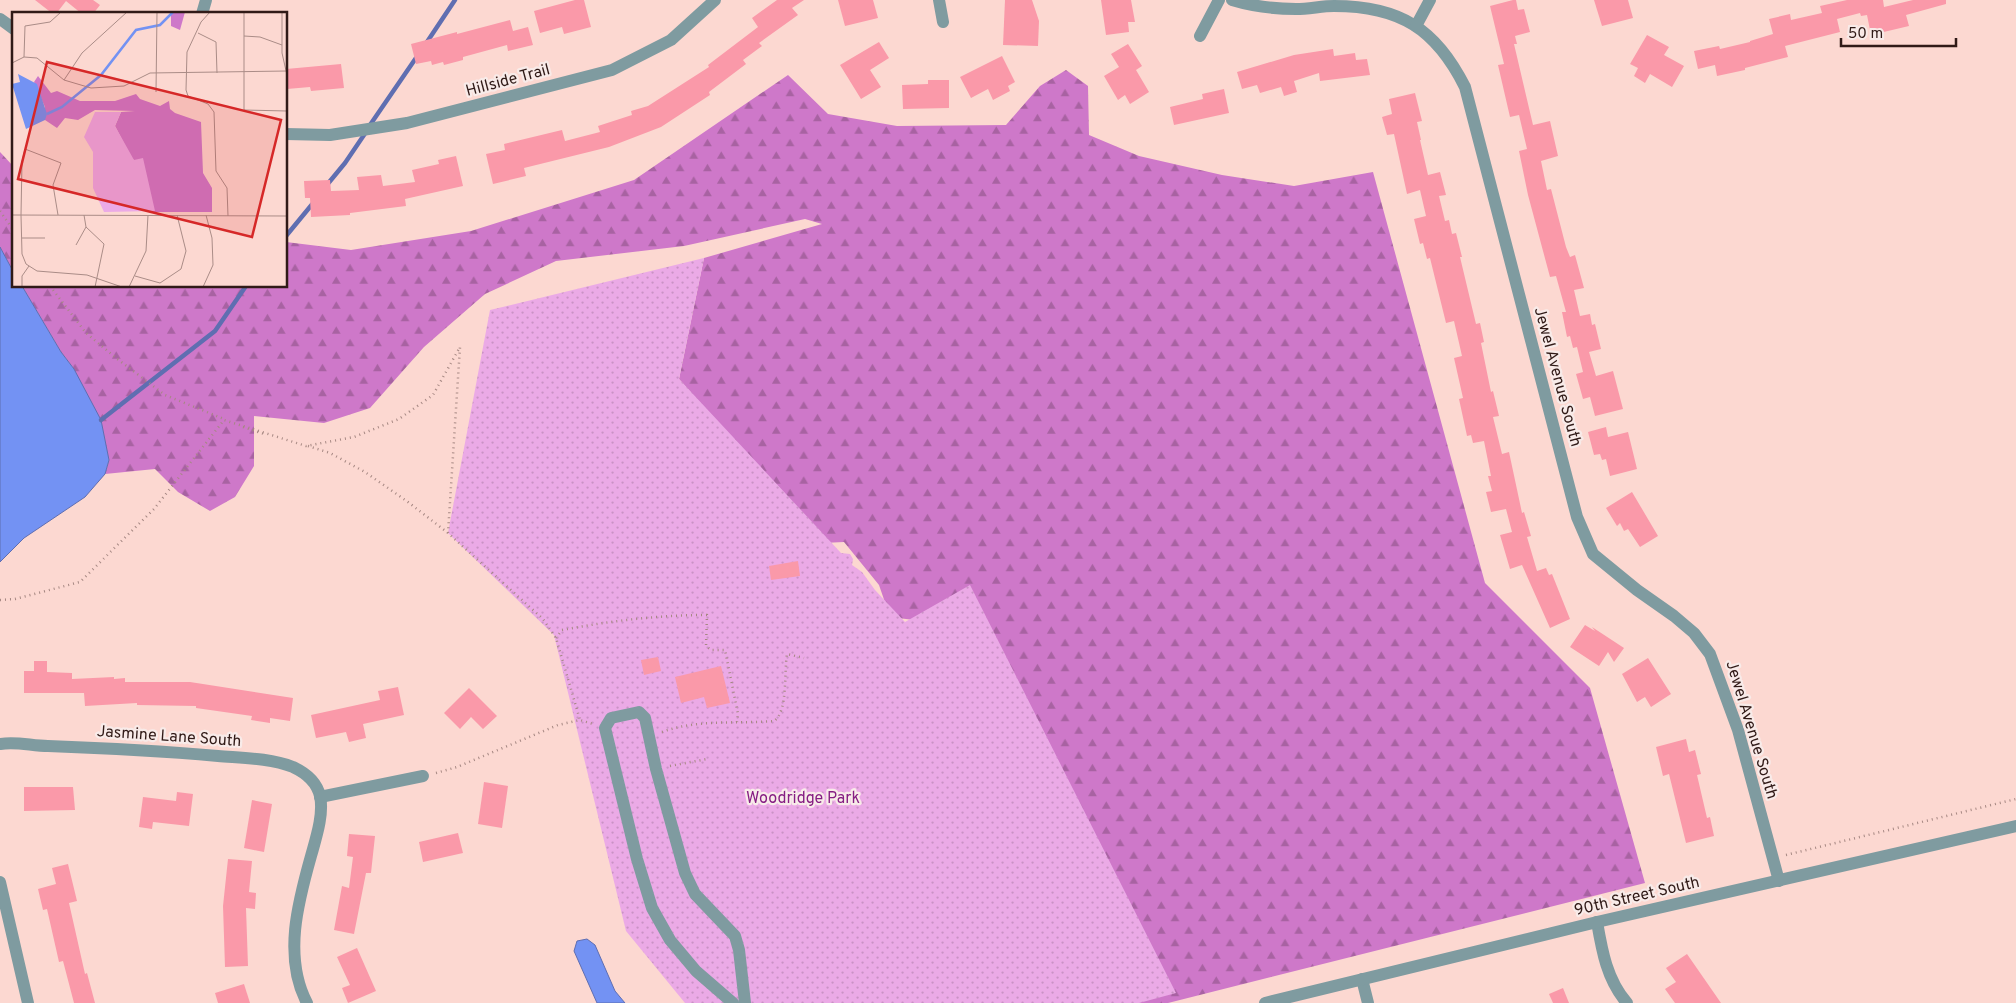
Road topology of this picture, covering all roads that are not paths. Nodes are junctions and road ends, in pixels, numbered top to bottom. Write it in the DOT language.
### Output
graph roads {
  1 [pos="715,0"];
  2 [pos="939,0"];
  3 [pos="1219,0"];
  4 [pos="1232,0"];
  5 [pos="1430,0"];
  6 [pos="0,19"];
  7 [pos="943,22"];
  8 [pos="1416,26"];
  9 [pos="12,28"];
  10 [pos="1200,36"];
  11 [pos="288,134"];
  12 [pos="0,744"];
  13 [pos="422,776"];
  14 [pos="320,797"];
  15 [pos="2016,826"];
  16 [pos="1779,881"];
  17 [pos="0,882"];
  18 [pos="1597,922"];
  19 [pos="1362,979"];
  20 [pos="28,1003"];
  21 [pos="306,1003"];
  22 [pos="733,1003"];
  23 [pos="745,1003"];
  24 [pos="1266,1003"];
  25 [pos="1368,1003"];
  26 [pos="1627,1003"];
  1 -- 11 [label="street, Hillside Trail"];
  2 -- 7 [label="street"];
  3 -- 10 [label="street"];
  4 -- 8 [label="street, Jewel Avenue South"];
  5 -- 8 [label="street"];
  6 -- 9 [label="street"];
  8 -- 16 [label="street, Jewel Avenue South"];
  12 -- 14 [label="street, Jasmine Lane South"];
  13 -- 14 [label="street"];
  14 -- 21 [label="street"];
  15 -- 16 [label="street, 90th Street South"];
  16 -- 18 [label="street, 90th Street South"];
  17 -- 20 [label="street"];
  18 -- 19 [label="street, 90th Street South"];
  18 -- 26 [label="street"];
  19 -- 24 [label="street, 90th Street South"];
  19 -- 25 [label="street"];
  22 -- 23 [label="street"];
}
